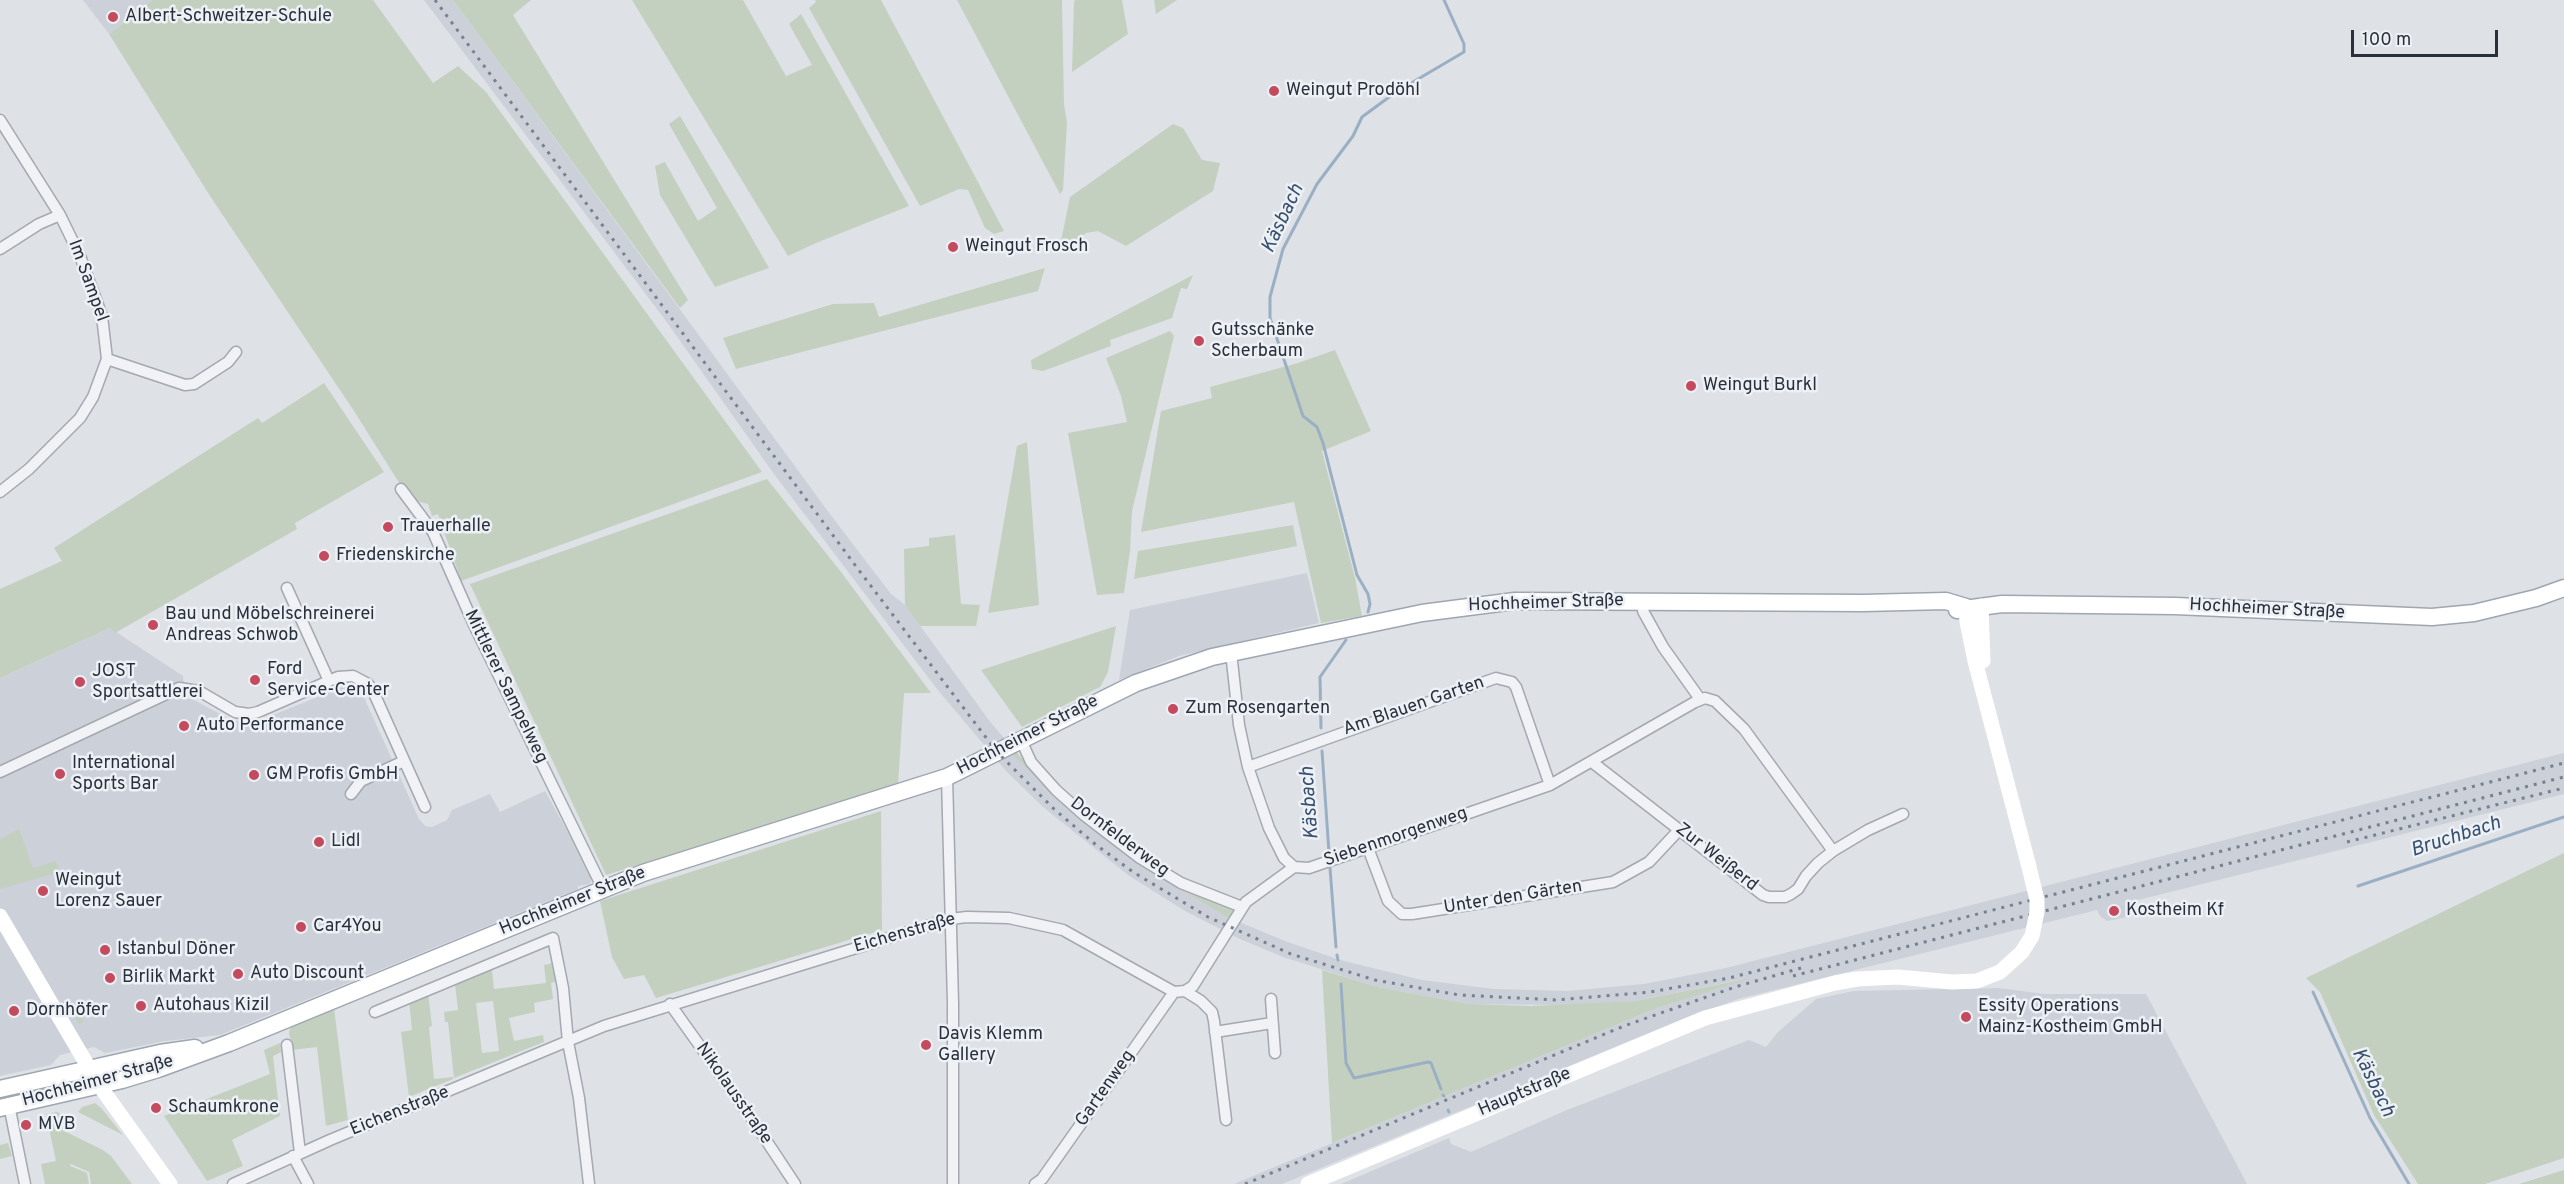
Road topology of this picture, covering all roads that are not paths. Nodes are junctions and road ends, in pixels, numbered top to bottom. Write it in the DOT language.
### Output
graph roads {
  1 [pos="0,120"];
  2 [pos="60,215"];
  3 [pos="0,249"];
  4 [pos="236,351"];
  5 [pos="106,359"];
  6 [pos="401,489"];
  7 [pos="0,492"];
  8 [pos="286,588"];
  9 [pos="2564,588"];
  10 [pos="1974,606"];
  11 [pos="1643,611"];
  12 [pos="1231,652"];
  13 [pos="329,681"];
  14 [pos="1700,699"];
  15 [pos="1021,740"];
  16 [pos="405,761"];
  17 [pos="1592,762"];
  18 [pos="1248,766"];
  19 [pos="0,772"];
  20 [pos="947,777"];
  21 [pos="1551,785"];
  22 [pos="351,794"];
  23 [pos="425,807"];
  24 [pos="1903,814"];
  25 [pos="1679,830"];
  26 [pos="1368,848"];
  27 [pos="1833,851"];
  28 [pos="1294,867"];
  29 [pos="603,889"];
  30 [pos="1242,907"];
  31 [pos="0,916"];
  32 [pos="950,920"];
  33 [pos="1180,991"];
  34 [pos="1271,999"];
  35 [pos="670,1004"];
  36 [pos="375,1012"];
  37 [pos="1272,1023"];
  38 [pos="1215,1032"];
  39 [pos="568,1042"];
  40 [pos="229,1043"];
  41 [pos="287,1045"];
  42 [pos="1275,1053"];
  43 [pos="89,1069"];
  44 [pos="99,1085"];
  45 [pos="0,1089"];
  46 [pos="5,1107"];
  47 [pos="1226,1120"];
  48 [pos="297,1155"];
  49 [pos="25,1184"];
  50 [pos="170,1184"];
  51 [pos="233,1184"];
  52 [pos="308,1184"];
  53 [pos="589,1184"];
  54 [pos="795,1184"];
  55 [pos="953,1184"];
  56 [pos="1035,1184"];
  57 [pos="1308,1184"];
  1 -- 2 [label="street, Im Sampel"];
  2 -- 3 [label="street"];
  2 -- 5 [label="street, Im Sampel"];
  4 -- 5 [label="street"];
  5 -- 7 [label="street, Im Sampel"];
  6 -- 29 [label="street, Mittlerer Sampelweg"];
  8 -- 13 [label="street"];
  9 -- 10 [label="main road, Hochheimer Straße"];
  10 -- 12 [label="main road, Hochheimer Straße"];
  10 -- 57 [label="street, Hauptstraße, bridge"];
  11 -- 14 [label="street"];
  12 -- 15 [label="main road, Hochheimer Straße"];
  12 -- 18 [label="street"];
  13 -- 16 [label="street"];
  13 -- 19 [label="street"];
  14 -- 17 [label="street, Siebenmorgenweg"];
  14 -- 27 [label="street"];
  15 -- 20 [label="main road, Hochheimer Straße"];
  15 -- 30 [label="street, Dornfelderweg"];
  16 -- 22 [label="street"];
  16 -- 23 [label="street"];
  17 -- 21 [label="street, Siebenmorgenweg"];
  17 -- 25 [label="street, Zur Weißerd"];
  18 -- 21 [label="street, Am Blauen Garten"];
  18 -- 28 [label="street"];
  20 -- 29 [label="main road, Hochheimer Straße"];
  20 -- 32 [label="street"];
  21 -- 26 [label="street, Siebenmorgenweg"];
  24 -- 27 [label="street, Zur Weißerd"];
  25 -- 26 [label="street, Unter den Gärten"];
  25 -- 27 [label="street, Zur Weißerd"];
  26 -- 28 [label="street, Siebenmorgenweg"];
  28 -- 30 [label="street, Gartenweg"];
  29 -- 40 [label="main road, Hochheimer Straße"];
  30 -- 33 [label="street, Gartenweg"];
  31 -- 43 [label="street"];
  32 -- 33 [label="street, Eichenstraße"];
  32 -- 35 [label="street, Eichenstraße"];
  32 -- 55 [label="street"];
  33 -- 38 [label="street, Eichenstraße"];
  33 -- 56 [label="street, Gartenweg"];
  34 -- 37 [label="street"];
  35 -- 39 [label="street, Eichenstraße"];
  35 -- 54 [label="street, Nikolausstraße"];
  36 -- 39 [label="street"];
  37 -- 38 [label="street"];
  37 -- 42 [label="street"];
  38 -- 47 [label="street, Eichenstraße"];
  39 -- 48 [label="street, Eichenstraße"];
  39 -- 53 [label="street"];
  40 -- 43 [label="main road, Hochheimer Straße"];
  40 -- 44 [label="main road, Hochheimer Straße"];
  41 -- 48 [label="street"];
  43 -- 44 [label="street"];
  43 -- 45 [label="main road, Hochheimer Straße"];
  44 -- 46 [label="main road, Hochheimer Straße"];
  44 -- 50 [label="street"];
  46 -- 49 [label="street"];
  48 -- 51 [label="street, Eichenstraße"];
  48 -- 52 [label="street"];
}
